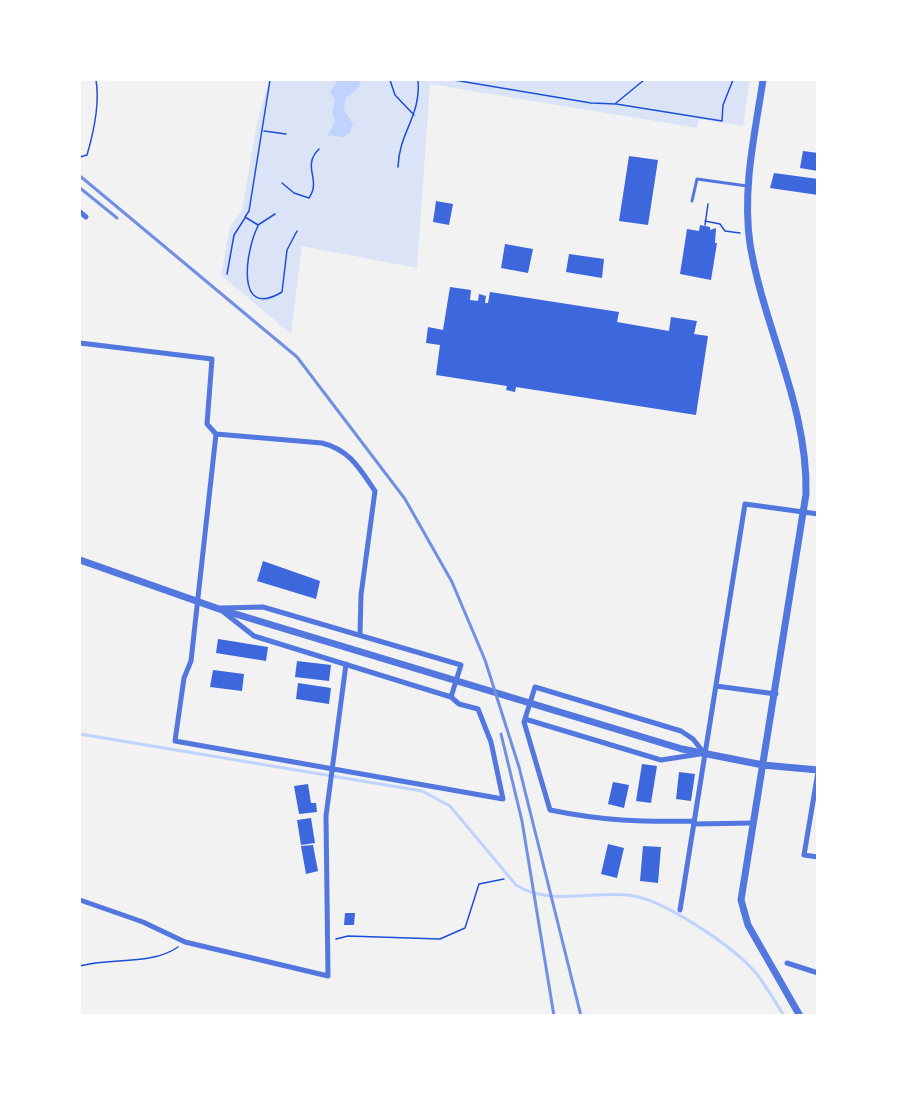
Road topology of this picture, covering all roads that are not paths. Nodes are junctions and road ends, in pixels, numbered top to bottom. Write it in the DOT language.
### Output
graph roads {
  1 [pos="763,80"];
  2 [pos="748,187"];
  3 [pos="692,201"];
  4 [pos="80,212"];
  5 [pos="86,217"];
  6 [pos="80,343"];
  7 [pos="216,434"];
  8 [pos="804,512"];
  9 [pos="818,514"];
  10 [pos="80,560"];
  11 [pos="198,601"];
  12 [pos="219,609"];
  13 [pos="360,634"];
  14 [pos="346,664"];
  15 [pos="716,686"];
  16 [pos="776,694"];
  17 [pos="451,697"];
  18 [pos="526,717"];
  19 [pos="702,754"];
  20 [pos="763,765"];
  21 [pos="332,771"];
  22 [pos="818,771"];
  23 [pos="694,822"];
  24 [pos="752,823"];
  25 [pos="818,857"];
  26 [pos="80,900"];
  27 [pos="680,910"];
  28 [pos="787,963"];
  29 [pos="818,973"];
  30 [pos="800,1016"];
  1 -- 2 [label="street"];
  2 -- 3 [label="lane"];
  2 -- 8 [label="street"];
  4 -- 5 [label="street"];
  6 -- 7 [label="street"];
  7 -- 11 [label="street"];
  7 -- 13 [label="street"];
  8 -- 9 [label="street"];
  8 -- 15 [label="street"];
  8 -- 16 [label="street"];
  10 -- 11 [label="street"];
  11 -- 12 [label="street"];
  11 -- 21 [label="street"];
  12 -- 13 [label="street"];
  12 -- 14 [label="street"];
  12 -- 19 [label="street"];
  13 -- 17 [label="street"];
  14 -- 17 [label="street"];
  14 -- 21 [label="street"];
  15 -- 16 [label="street"];
  15 -- 19 [label="street"];
  16 -- 20 [label="street"];
  17 -- 21 [label="street"];
  18 -- 19 [label="street"];
  18 -- 19 [label="street"];
  18 -- 23 [label="street"];
  19 -- 20 [label="street"];
  19 -- 23 [label="street"];
  20 -- 22 [label="street"];
  20 -- 24 [label="street"];
  21 -- 26 [label="street"];
  22 -- 25 [label="street"];
  23 -- 24 [label="street"];
  23 -- 27 [label="street"];
  24 -- 30 [label="street"];
  28 -- 29 [label="street"];
}
